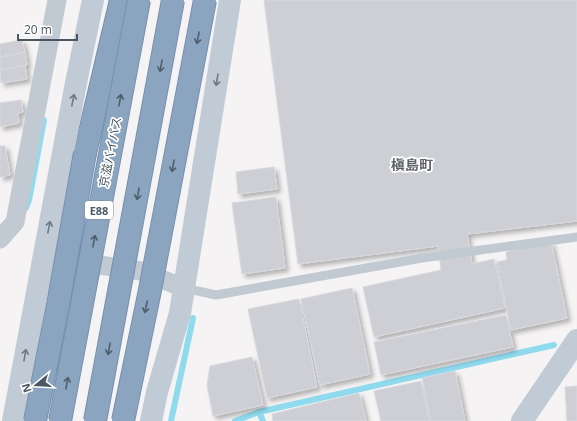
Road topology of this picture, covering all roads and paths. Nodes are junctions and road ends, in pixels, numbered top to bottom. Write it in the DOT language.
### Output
graph roads {
  1 [pos="57,0"];
  2 [pos="93,0"];
  3 [pos="121,0"];
  4 [pos="139,0"];
  5 [pos="173,0"];
  6 [pos="205,0"];
  7 [pos="230,0"];
  8 [pos="577,237"];
  9 [pos="0,239"];
  10 [pos="43,257"];
  11 [pos="184,288"];
  12 [pos="577,340"];
  13 [pos="13,421"];
  14 [pos="35,421"];
  15 [pos="60,421"];
  16 [pos="95,421"];
  17 [pos="123,421"];
  18 [pos="151,421"];
  19 [pos="522,421"];
  1 -- 9 [label="street"];
  10 -- 2 [label="street, one-way"];
  3 -- 14 [label="highway, bridge"];
  15 -- 4 [label="highway, 京滋バイパス / E88, one-way, bridge"];
  5 -- 16 [label="highway, one-way, bridge"];
  6 -- 17 [label="highway, one-way, bridge"];
  7 -- 11 [label="street, one-way"];
  8 -- 11 [label="lane"];
  10 -- 11 [label="street"];
  13 -- 10 [label="street, one-way"];
  11 -- 18 [label="street"];
  12 -- 19 [label="street"];
}
